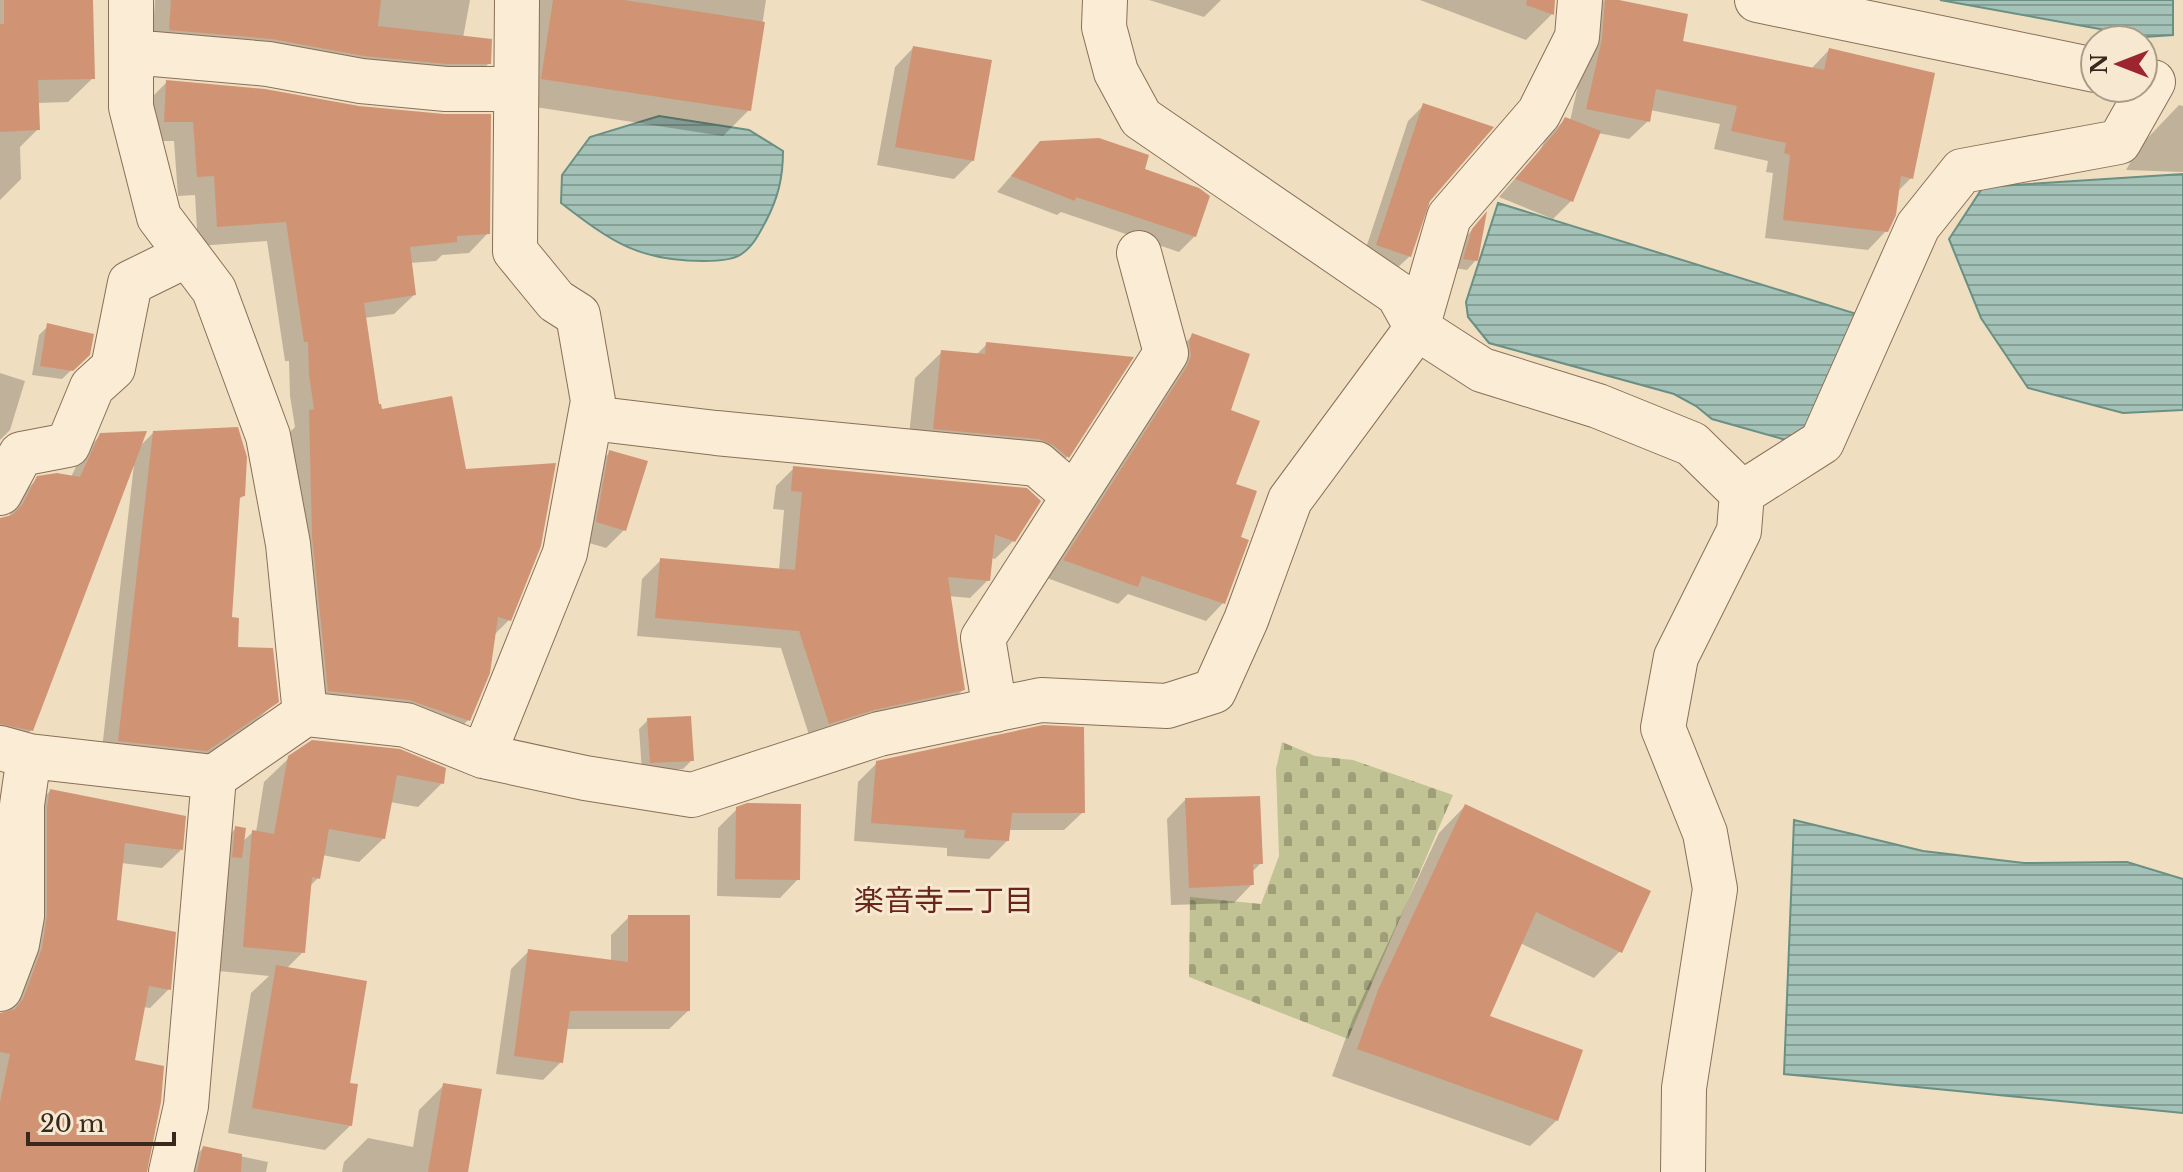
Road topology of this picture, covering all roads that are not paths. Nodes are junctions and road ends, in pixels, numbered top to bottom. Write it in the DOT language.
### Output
graph roads {
  1 [pos="131,0"];
  2 [pos="517,0"];
  3 [pos="1105,0"];
  4 [pos="1580,0"];
  5 [pos="1757,0"];
  6 [pos="131,52"];
  7 [pos="2079,67"];
  8 [pos="2169,81"];
  9 [pos="516,89"];
  10 [pos="1139,253"];
  11 [pos="187,255"];
  12 [pos="1417,328"];
  13 [pos="591,418"];
  14 [pos="0,493"];
  15 [pos="1742,493"];
  16 [pos="1074,496"];
  17 [pos="995,710"];
  18 [pos="305,714"];
  19 [pos="14,752"];
  20 [pos="483,756"];
  21 [pos="214,777"];
  22 [pos="0,989"];
  23 [pos="171,1172"];
  24 [pos="1683,1172"];
  1 -- 6 [label="street"];
  2 -- 9 [label="street"];
  3 -- 12 [label="street"];
  4 -- 12 [label="street"];
  5 -- 7 [label="street"];
  6 -- 9 [label="street"];
  6 -- 11 [label="street"];
  8 -- 15 [label="street"];
  9 -- 13 [label="street"];
  10 -- 16 [label="street"];
  11 -- 14 [label="street"];
  11 -- 18 [label="street"];
  12 -- 15 [label="street"];
  12 -- 17 [label="street"];
  13 -- 16 [label="street"];
  13 -- 20 [label="street"];
  15 -- 24 [label="street"];
  16 -- 17 [label="street"];
  17 -- 20 [label="street"];
  18 -- 20 [label="street"];
  18 -- 21 [label="street"];
  19 -- 21 [label="street"];
  19 -- 22 [label="street"];
  21 -- 23 [label="street"];
}
